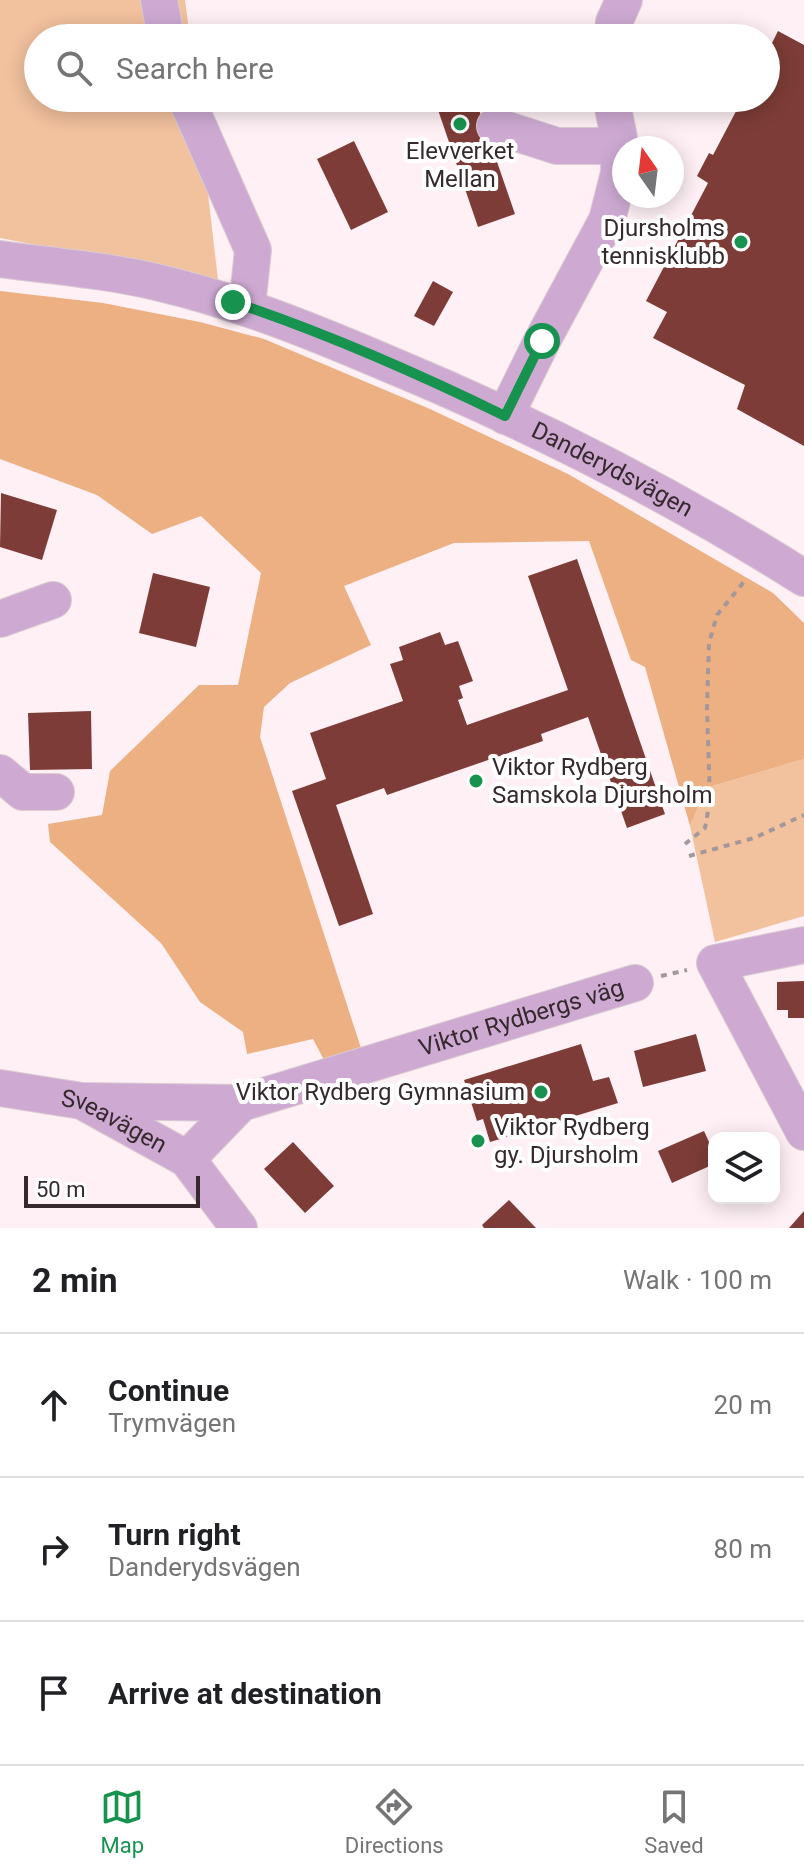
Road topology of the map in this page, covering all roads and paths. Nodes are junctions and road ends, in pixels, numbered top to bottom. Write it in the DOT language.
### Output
graph roads {
  1 [pos="159,0"];
  2 [pos="624,0"];
  3 [pos="163,24"];
  4 [pos="614,24"];
  5 [pos="192,112"];
  6 [pos="614,112"];
  7 [pos="495,126"];
  8 [pos="619,136"];
  9 [pos="612,146"];
  10 [pos="612,200"];
  11 [pos="0,259"];
  12 [pos="247,307"];
  13 [pos="505,416"];
  14 [pos="753,570"];
  15 [pos="804,578"];
  16 [pos="53,600"];
  17 [pos="0,619"];
  18 [pos="0,773"];
  19 [pos="56,792"];
  20 [pos="804,815"];
  21 [pos="685,844"];
  22 [pos="689,856"];
  23 [pos="804,945"];
  24 [pos="715,963"];
  25 [pos="635,983"];
  26 [pos="0,1088"];
  27 [pos="82,1101"];
  28 [pos="241,1103"];
  29 [pos="804,1132"];
  30 [pos="187,1159"];
  31 [pos="239,1228"];
  1 -- 3 [label="street"];
  2 -- 4 [label="street"];
  5 -- 12 [label="street"];
  6 -- 8 [label="street"];
  7 -- 9 [label="street"];
  10 -- 13 [label="street"];
  11 -- 12 [label="street, Danderydsvägen"];
  12 -- 13 [label="street, Danderydsvägen"];
  13 -- 15 [label="street, Danderydsvägen"];
  14 -- 21 [label="path"];
  16 -- 17 [label="street"];
  18 -- 19 [label="street"];
  20 -- 22 [label="path"];
  23 -- 24 [label="street"];
  24 -- 25 [label="path, Viktor Rydbergs väg"];
  24 -- 29 [label="street"];
  25 -- 28 [label="street, Viktor Rydbergs väg"];
  26 -- 27 [label="street, Sveavägen"];
  27 -- 28 [label="street, Viktor Rydbergs väg"];
  27 -- 30 [label="street, Sveavägen"];
  28 -- 30 [label="street, Viktor Rydbergs väg"];
  30 -- 31 [label="street, Sveavägen"];
}
